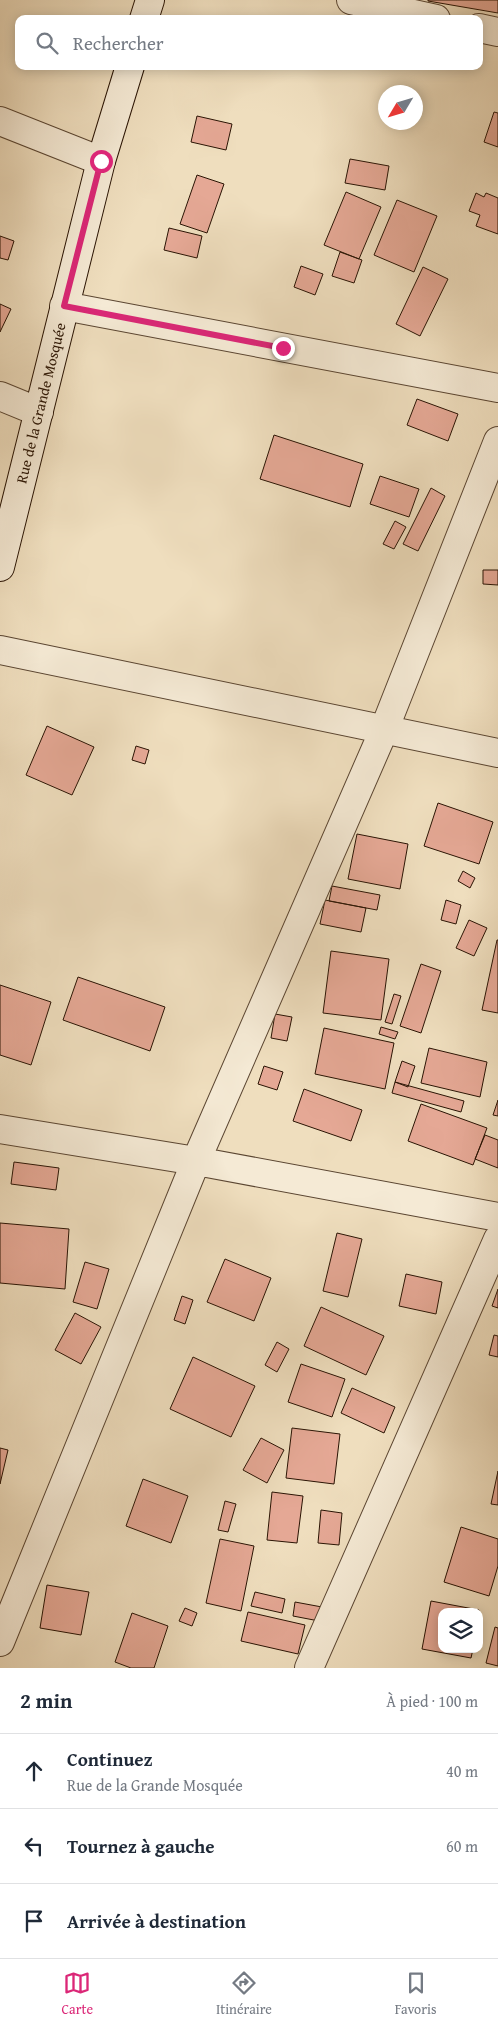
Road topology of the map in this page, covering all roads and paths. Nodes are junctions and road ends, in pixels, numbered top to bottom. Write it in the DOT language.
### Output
graph roads {
  1 [pos="150,0"];
  2 [pos="350,0"];
  3 [pos="145,15"];
  4 [pos="418,15"];
  5 [pos="483,29"];
  6 [pos="498,32"];
  7 [pos="129,70"];
  8 [pos="0,121"];
  9 [pos="101,161"];
  10 [pos="64,306"];
  11 [pos="498,388"];
  12 [pos="0,396"];
  13 [pos="39,412"];
  14 [pos="498,441"];
  15 [pos="0,567"];
  16 [pos="0,650"];
  17 [pos="384,730"];
  18 [pos="498,753"];
  19 [pos="0,1129"];
  20 [pos="196,1161"];
  21 [pos="498,1217"];
  22 [pos="498,1238"];
  23 [pos="0,1642"];
  24 [pos="309,1668"];
  1 -- 3 [label="street"];
  2 -- 4 [label="street"];
  5 -- 6 [label="street"];
  7 -- 9 [label="street, Rue de la Grande Mosquée"];
  8 -- 9 [label="street"];
  9 -- 10 [label="street, Rue de la Grande Mosquée"];
  10 -- 11 [label="street"];
  10 -- 13 [label="street, Rue de la Grande Mosquée"];
  12 -- 13 [label="street"];
  13 -- 15 [label="street, Rue de la Grande Mosquée"];
  14 -- 17 [label="street"];
  16 -- 17 [label="street"];
  17 -- 18 [label="street"];
  17 -- 20 [label="street"];
  19 -- 20 [label="street"];
  20 -- 21 [label="street"];
  20 -- 23 [label="street"];
  22 -- 24 [label="street"];
}
